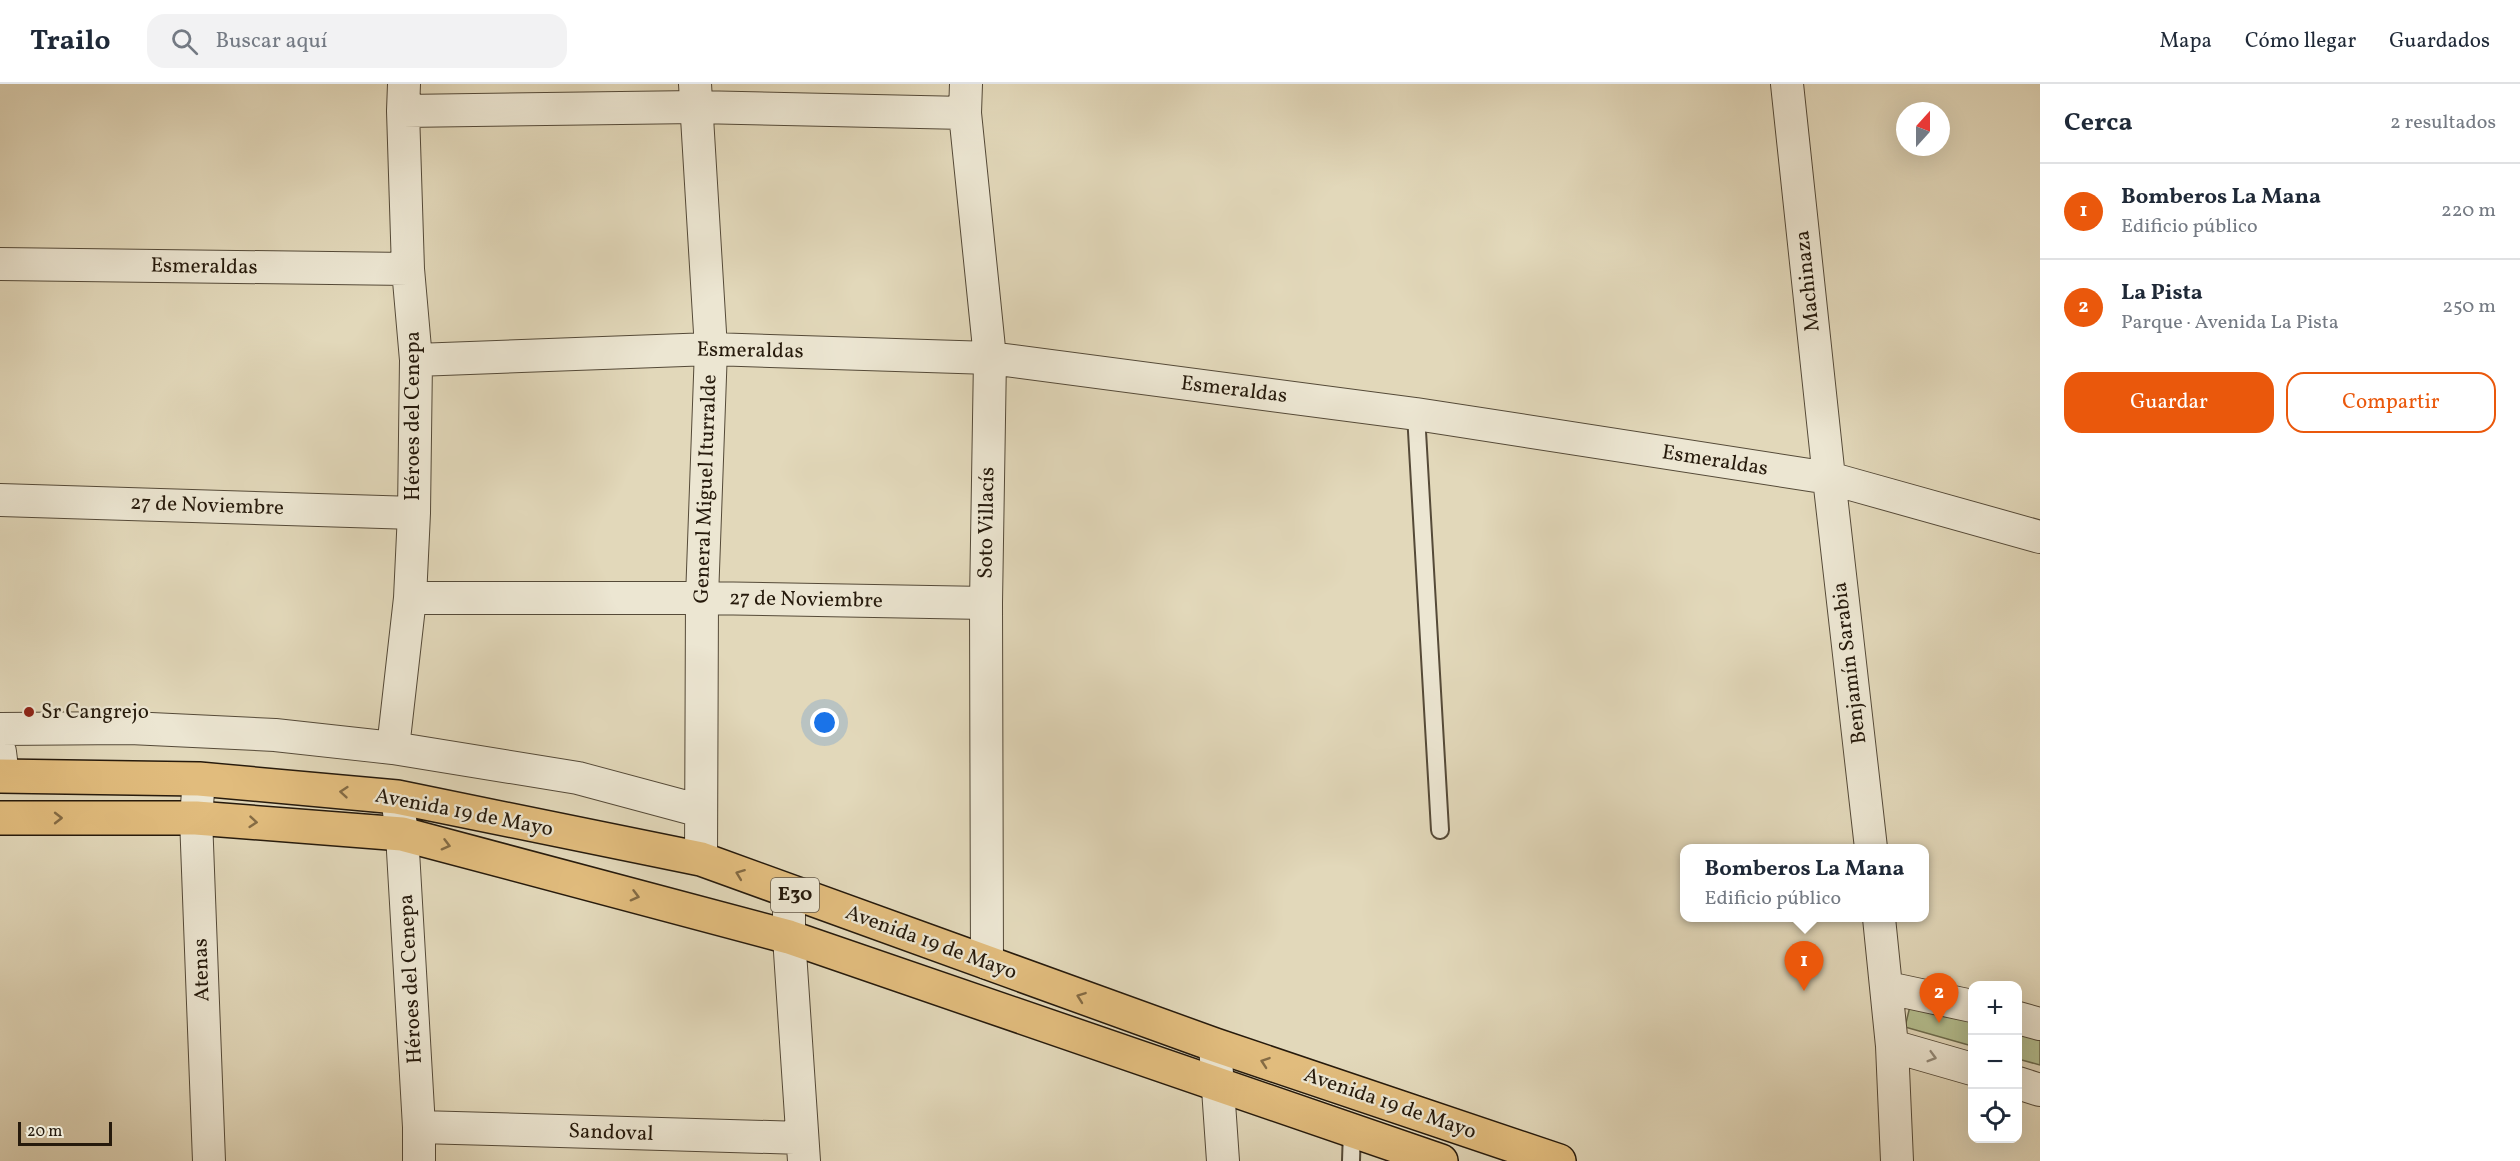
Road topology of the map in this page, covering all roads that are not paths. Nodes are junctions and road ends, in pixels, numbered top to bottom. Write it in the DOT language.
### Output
graph roads {
  1 [pos="1787,84"];
  2 [pos="695,95"];
  3 [pos="403,98"];
  4 [pos="966,99"];
  5 [pos="0,264"];
  6 [pos="408,269"];
  7 [pos="711,349"];
  8 [pos="990,358"];
  9 [pos="416,360"];
  10 [pos="1416,414"];
  11 [pos="1829,478"];
  12 [pos="0,500"];
  13 [pos="414,513"];
  14 [pos="2040,537"];
  15 [pos="410,598"];
  16 [pos="702,598"];
  17 [pos="986,603"];
  18 [pos="0,729"];
  19 [pos="393,748"];
  20 [pos="1,768"];
  21 [pos="199,779"];
  22 [pos="397,797"];
  23 [pos="701,811"];
  24 [pos="0,818"];
  25 [pos="196,818"];
  26 [pos="1440,830"];
  27 [pos="402,834"];
  28 [pos="1871,844"];
  29 [pos="701,859"];
  30 [pos="789,892"];
  31 [pos="1880,922"];
  32 [pos="789,937"];
  33 [pos="987,963"];
  34 [pos="1888,988"];
  35 [pos="1968,1005"];
  36 [pos="2022,1019"];
  37 [pos="2040,1024"];
  38 [pos="1215,1045"];
  39 [pos="1892,1046"];
  40 [pos="1968,1068"];
  41 [pos="1216,1084"];
  42 [pos="2022,1084"];
  43 [pos="2040,1090"];
  44 [pos="419,1127"];
  45 [pos="1351,1146"];
  46 [pos="803,1150"];
  47 [pos="209,1161"];
  48 [pos="419,1161"];
  49 [pos="1222,1161"];
  50 [pos="1441,1161"];
  51 [pos="1559,1161"];
  52 [pos="1898,1161"];
  1 -- 11 [label="street, Machinaza"];
  2 -- 3 [label="street"];
  2 -- 4 [label="street"];
  2 -- 7 [label="street, General Miguel Iturralde"];
  3 -- 6 [label="street, Héroes del Cenepa"];
  4 -- 8 [label="street, Soto Villacís"];
  5 -- 6 [label="street, Esmeraldas"];
  6 -- 9 [label="street, Héroes del Cenepa"];
  7 -- 8 [label="street, Esmeraldas"];
  7 -- 9 [label="street, Esmeraldas"];
  7 -- 16 [label="street, General Miguel Iturralde"];
  8 -- 10 [label="street, Esmeraldas"];
  8 -- 17 [label="street, Soto Villacís"];
  9 -- 13 [label="street, Héroes del Cenepa"];
  10 -- 11 [label="street, Esmeraldas"];
  10 -- 26 [label="lane"];
  11 -- 14 [label="street, Esmeraldas"];
  11 -- 28 [label="street, Benjamín Sarabia"];
  12 -- 13 [label="street, 27 de Noviembre"];
  13 -- 15 [label="street, Héroes del Cenepa"];
  15 -- 16 [label="street, 27 de Noviembre"];
  15 -- 19 [label="street, Héroes del Cenepa"];
  16 -- 17 [label="street, 27 de Noviembre"];
  16 -- 23 [label="street, General Miguel Iturralde"];
  17 -- 33 [label="street, Soto Villacís"];
  18 -- 19 [label="street"];
  19 -- 23 [label="street"];
  20 -- 21 [label="highway, Avenida 19 de Mayo / E30"];
  22 -- 21 [label="highway, Avenida 19 de Mayo / E30, one-way"];
  21 -- 25 [label="street, Atenas"];
  22 -- 27 [label="street, Héroes del Cenepa"];
  22 -- 29 [label="highway, Avenida 19 de Mayo / E30"];
  23 -- 29 [label="street, General Miguel Iturralde"];
  24 -- 25 [label="highway, Avenida 19 de Mayo / E30, one-way"];
  25 -- 27 [label="highway, Avenida 19 de Mayo / E30, one-way"];
  25 -- 47 [label="street, Atenas"];
  27 -- 32 [label="highway, Avenida 19 de Mayo / E30, one-way"];
  27 -- 44 [label="street, Héroes del Cenepa"];
  30 -- 29 [label="highway, Avenida 19 de Mayo / E30, one-way"];
  30 -- 32 [label="street"];
  30 -- 33 [label="highway, Avenida 19 de Mayo / E30"];
  31 -- 34 [label="street"];
  32 -- 41 [label="highway, Avenida 19 de Mayo / E30"];
  32 -- 46 [label="street"];
  38 -- 33 [label="highway, Avenida 19 de Mayo / E30, one-way"];
  34 -- 35 [label="street"];
  34 -- 39 [label="street"];
  36 -- 37 [label="street"];
  38 -- 41 [label="street"];
  51 -- 38 [label="highway, Avenida 19 de Mayo / E30, one-way"];
  39 -- 40 [label="street, one-way"];
  39 -- 52 [label="street"];
  41 -- 45 [label="highway, Avenida 19 de Mayo / E30"];
  41 -- 49 [label="street"];
  42 -- 43 [label="street"];
  44 -- 46 [label="street, Sandoval"];
  44 -- 48 [label="street, Héroes del Cenepa"];
  45 -- 50 [label="highway, Avenida 19 de Mayo / E30"];
}
